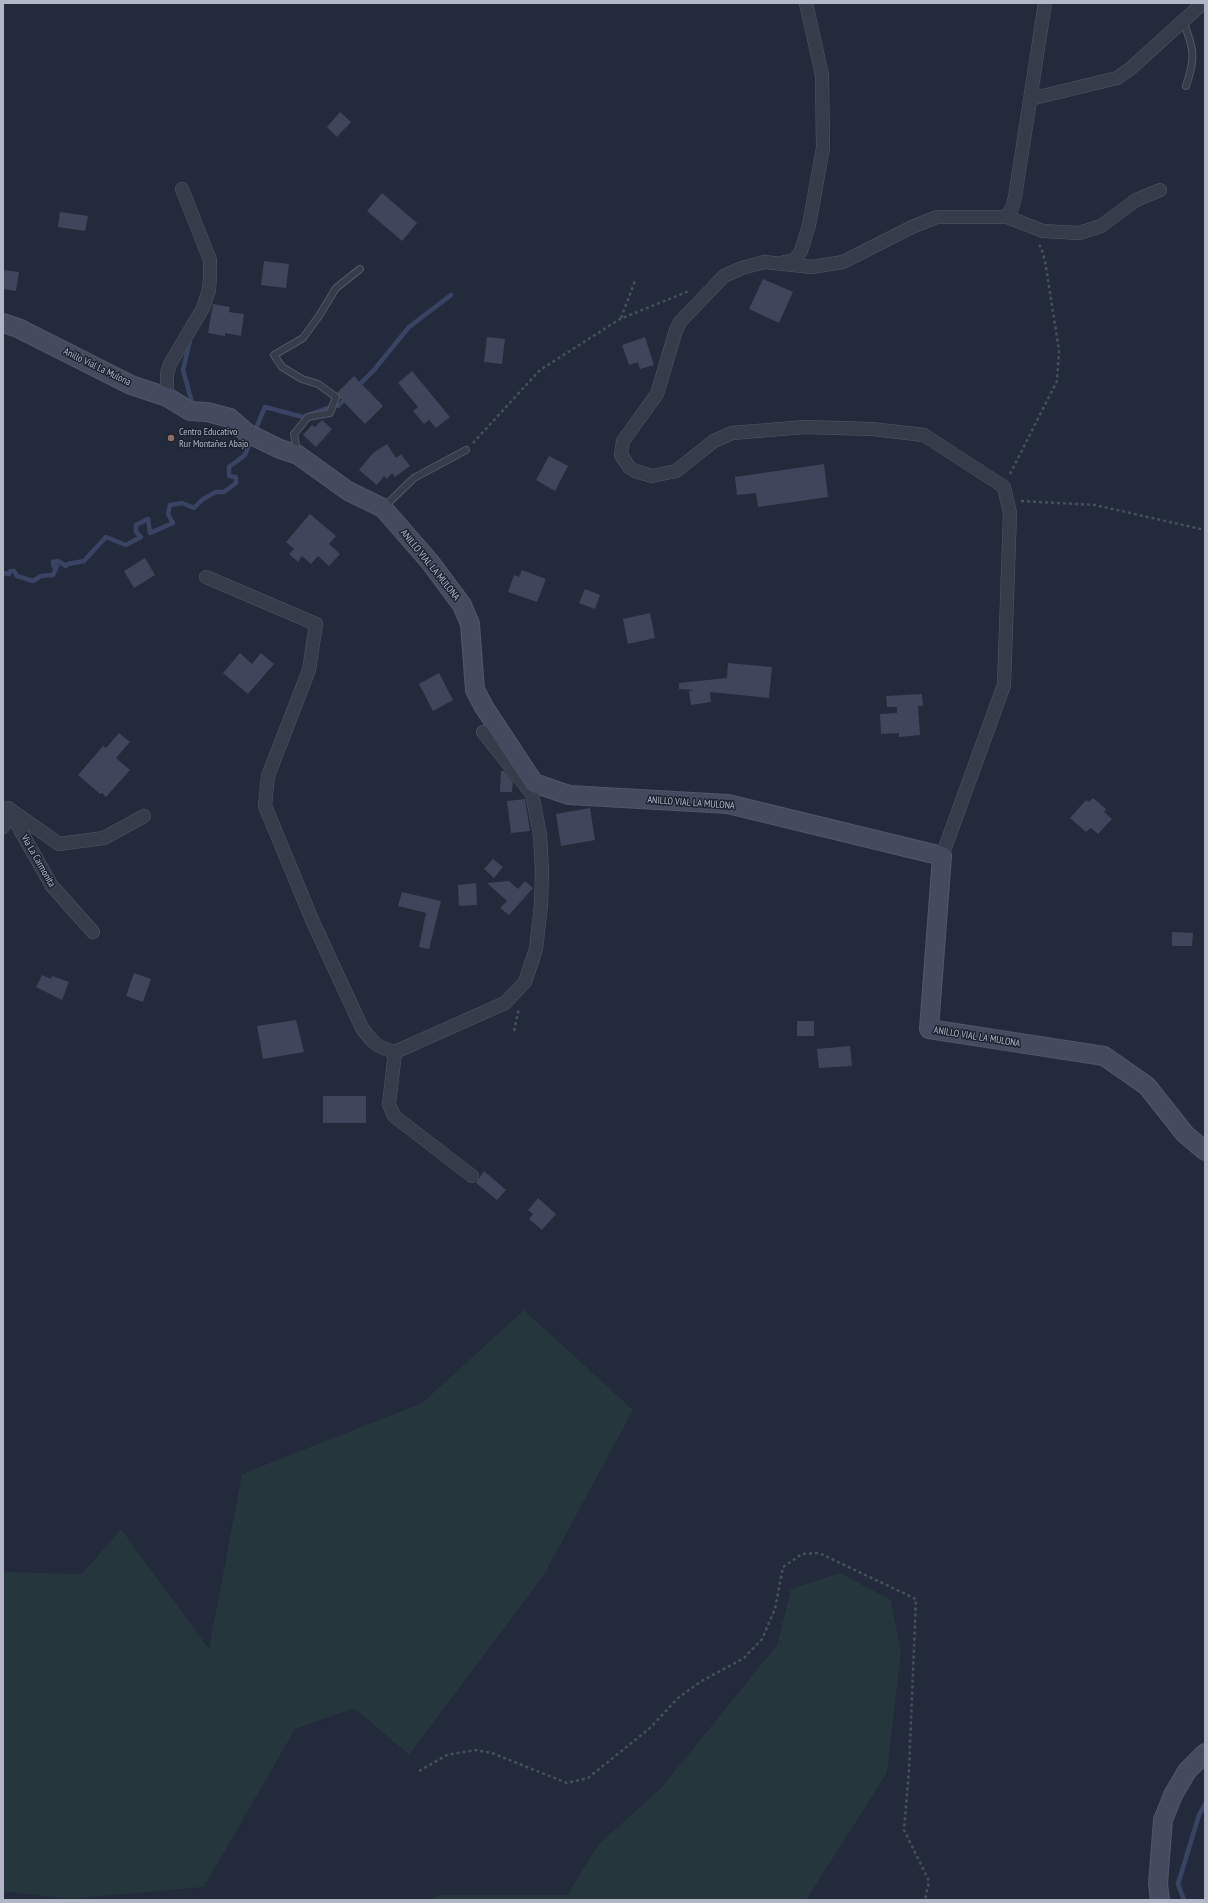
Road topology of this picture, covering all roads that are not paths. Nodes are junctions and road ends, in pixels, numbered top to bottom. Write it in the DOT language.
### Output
graph roads {
  1 [pos="806,3"];
  2 [pos="1045,3"];
  3 [pos="1203,7"];
  4 [pos="1183,21"];
  5 [pos="1186,86"];
  6 [pos="1030,99"];
  7 [pos="182,189"];
  8 [pos="1160,190"];
  9 [pos="1007,217"];
  10 [pos="778,262"];
  11 [pos="360,269"];
  12 [pos="3,323"];
  13 [pos="167,397"];
  14 [pos="198,412"];
  15 [pos="466,450"];
  16 [pos="298,455"];
  17 [pos="383,508"];
  18 [pos="206,577"];
  19 [pos="483,732"];
  20 [pos="533,788"];
  21 [pos="6,807"];
  22 [pos="144,816"];
  23 [pos="3,827"];
  24 [pos="942,856"];
  25 [pos="93,932"];
  26 [pos="395,1052"];
  27 [pos="1205,1151"];
  28 [pos="472,1176"];
  29 [pos="1205,1753"];
  30 [pos="1160,1900"];
  1 -- 10 [label="street"];
  2 -- 6 [label="street"];
  3 -- 4 [label="street"];
  4 -- 5 [label="lane"];
  4 -- 6 [label="street"];
  6 -- 9 [label="street"];
  7 -- 13 [label="street"];
  8 -- 9 [label="street"];
  9 -- 10 [label="street"];
  10 -- 24 [label="street"];
  11 -- 16 [label="lane"];
  12 -- 13 [label="street, Anillo Vial La Mulona"];
  13 -- 14 [label="street, Anillo Vial La Mulona"];
  14 -- 16 [label="street, ANILLO VIAL LA MULONA"];
  15 -- 17 [label="lane"];
  16 -- 17 [label="street, ANILLO VIAL LA MULONA"];
  17 -- 20 [label="street, ANILLO VIAL LA MULONA"];
  18 -- 26 [label="street"];
  19 -- 20 [label="street"];
  20 -- 24 [label="street, ANILLO VIAL LA MULONA"];
  20 -- 26 [label="street"];
  21 -- 22 [label="street"];
  21 -- 23 [label="street"];
  21 -- 25 [label="street, Via La Carmonita"];
  24 -- 27 [label="street, ANILLO VIAL LA MULONA"];
  26 -- 28 [label="street"];
  29 -- 30 [label="street"];
}
